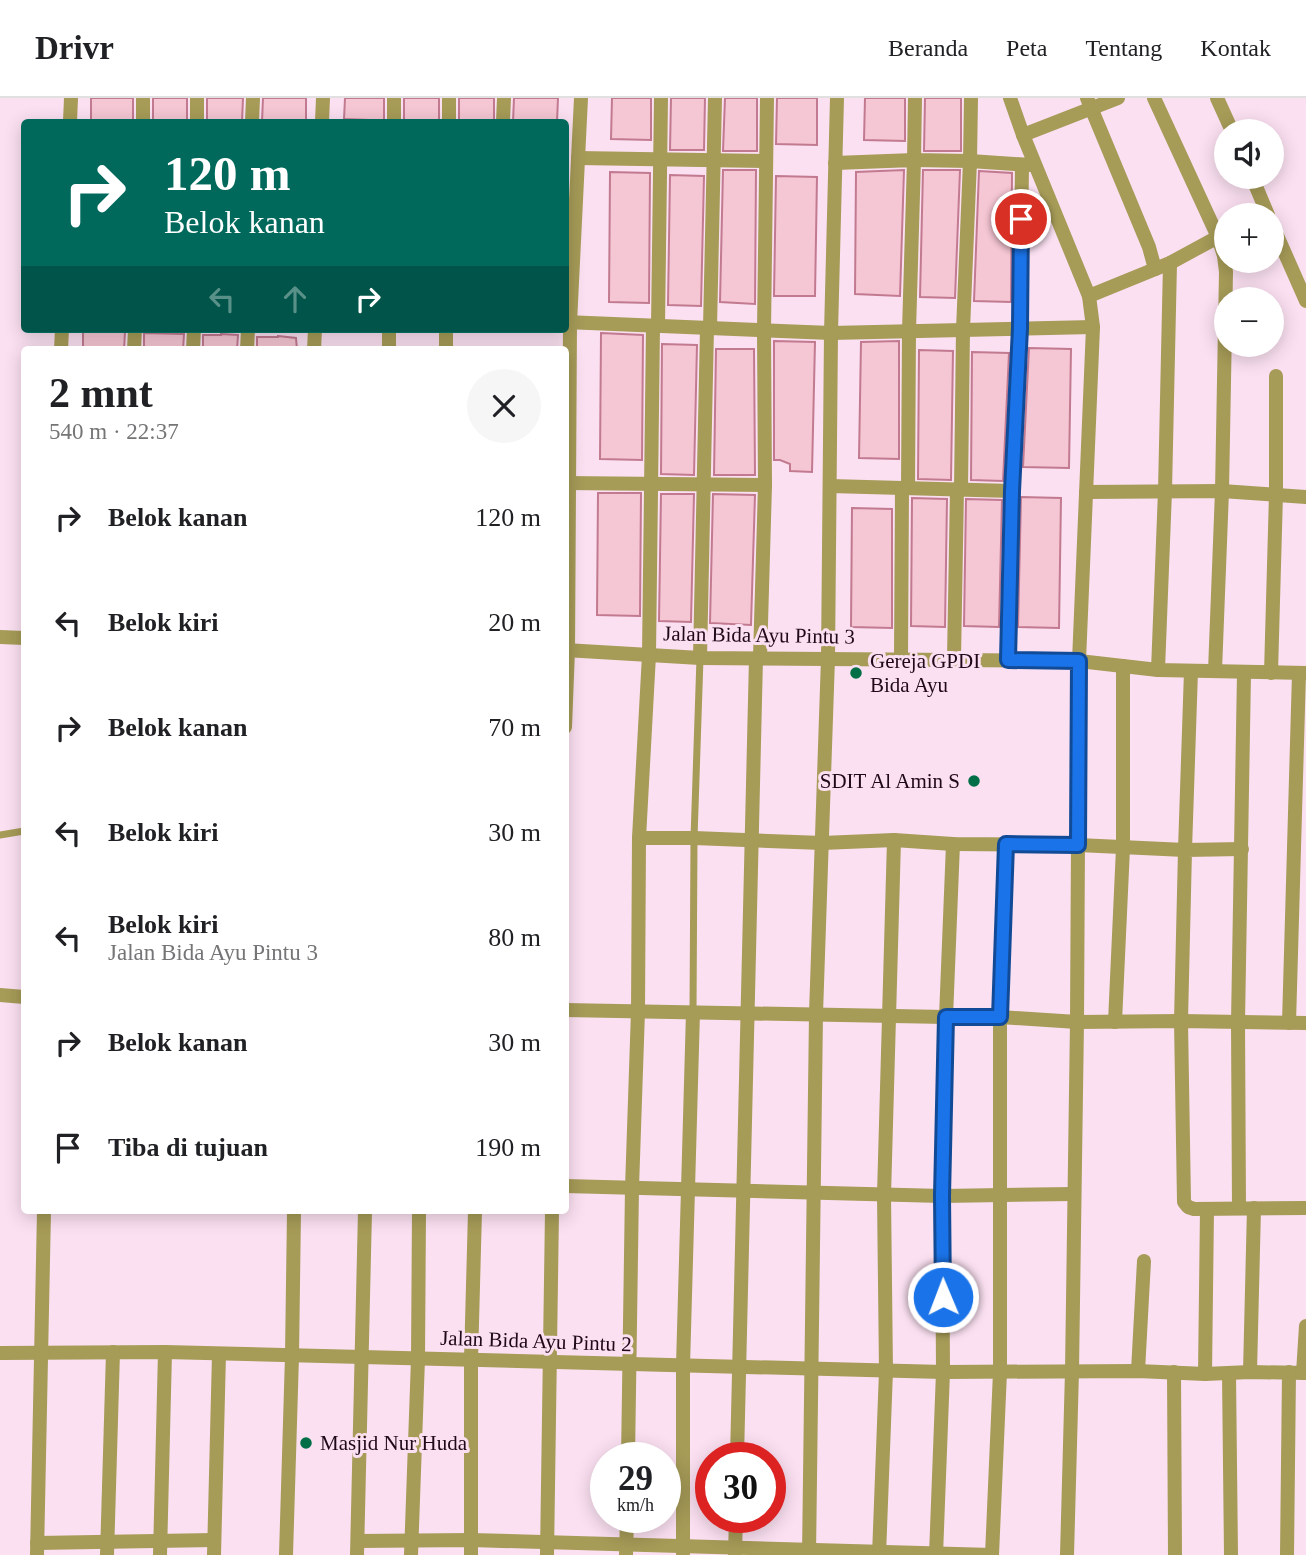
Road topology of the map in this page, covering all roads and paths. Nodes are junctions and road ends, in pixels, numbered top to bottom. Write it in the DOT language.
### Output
graph roads {
  1 [pos="71,98"];
  2 [pos="143,98"];
  3 [pos="197,98"];
  4 [pos="253,98"];
  5 [pos="323,98"];
  6 [pos="394,98"];
  7 [pos="449,98"];
  8 [pos="504,98"];
  9 [pos="580,98"];
  10 [pos="662,98"];
  11 [pos="715,98"];
  12 [pos="767,98"];
  13 [pos="837,98"];
  14 [pos="915,98"];
  15 [pos="971,98"];
  16 [pos="1010,98"];
  17 [pos="1118,98"];
  18 [pos="1154,98"];
  19 [pos="1217,98"];
  20 [pos="1089,103"];
  21 [pos="71,119"];
  22 [pos="143,119"];
  23 [pos="197,119"];
  24 [pos="252,119"];
  25 [pos="321,119"];
  26 [pos="394,119"];
  27 [pos="449,119"];
  28 [pos="503,119"];
  29 [pos="1227,119"];
  30 [pos="1023,135"];
  31 [pos="578,158"];
  32 [pos="662,159"];
  33 [pos="714,160"];
  34 [pos="914,160"];
  35 [pos="766,161"];
  36 [pos="970,161"];
  37 [pos="835,163"];
  38 [pos="1029,165"];
  39 [pos="1214,230"];
  40 [pos="1214,239"];
  41 [pos="1284,251"];
  42 [pos="1170,263"];
  43 [pos="1155,269"];
  44 [pos="1226,273"];
  45 [pos="1089,296"];
  46 [pos="1306,301"];
  47 [pos="569,306"];
  48 [pos="569,323"];
  49 [pos="656,326"];
  50 [pos="1093,327"];
  51 [pos="708,328"];
  52 [pos="1020,328"];
  53 [pos="963,330"];
  54 [pos="764,331"];
  55 [pos="909,331"];
  56 [pos="831,333"];
  57 [pos="1276,376"];
  58 [pos="569,483"];
  59 [pos="650,484"];
  60 [pos="705,485"];
  61 [pos="765,485"];
  62 [pos="830,486"];
  63 [pos="905,488"];
  64 [pos="959,489"];
  65 [pos="1012,491"];
  66 [pos="1165,491"];
  67 [pos="1222,491"];
  68 [pos="1086,492"];
  69 [pos="1276,494"];
  70 [pos="1306,497"];
  71 [pos="0,637"];
  72 [pos="21,638"];
  73 [pos="569,650"];
  74 [pos="649,654"];
  75 [pos="701,658"];
  76 [pos="758,658"];
  77 [pos="828,658"];
  78 [pos="901,659"];
  79 [pos="954,660"];
  80 [pos="1008,660"];
  81 [pos="1079,661"];
  82 [pos="1123,666"];
  83 [pos="1158,670"];
  84 [pos="1191,670"];
  85 [pos="1215,671"];
  86 [pos="1244,673"];
  87 [pos="1271,673"];
  88 [pos="1302,673"];
  89 [pos="21,832"];
  90 [pos="0,835"];
  91 [pos="639,838"];
  92 [pos="694,838"];
  93 [pos="751,840"];
  94 [pos="894,840"];
  95 [pos="822,843"];
  96 [pos="953,844"];
  97 [pos="1006,844"];
  98 [pos="1078,845"];
  99 [pos="1123,848"];
  100 [pos="1242,849"];
  101 [pos="1185,850"];
  102 [pos="0,995"];
  103 [pos="21,997"];
  104 [pos="569,1010"];
  105 [pos="638,1011"];
  106 [pos="693,1012"];
  107 [pos="748,1013"];
  108 [pos="816,1014"];
  109 [pos="889,1016"];
  110 [pos="946,1017"];
  111 [pos="1000,1017"];
  112 [pos="1181,1021"];
  113 [pos="1077,1022"];
  114 [pos="1115,1022"];
  115 [pos="1238,1022"];
  116 [pos="1289,1023"];
  117 [pos="1306,1023"];
  118 [pos="569,1186"];
  119 [pos="632,1188"];
  120 [pos="688,1190"];
  121 [pos="744,1192"];
  122 [pos="814,1194"];
  123 [pos="1073,1194"];
  124 [pos="884,1195"];
  125 [pos="1000,1195"];
  126 [pos="942,1196"];
  127 [pos="1254,1208"];
  128 [pos="1306,1208"];
  129 [pos="1208,1209"];
  130 [pos="1239,1209"];
  131 [pos="44,1214"];
  132 [pos="294,1214"];
  133 [pos="365,1214"];
  134 [pos="419,1214"];
  135 [pos="475,1214"];
  136 [pos="552,1214"];
  137 [pos="1144,1261"];
  138 [pos="1306,1326"];
  139 [pos="41,1352"];
  140 [pos="113,1352"];
  141 [pos="165,1352"];
  142 [pos="0,1353"];
  143 [pos="219,1354"];
  144 [pos="292,1356"];
  145 [pos="361,1357"];
  146 [pos="418,1359"];
  147 [pos="471,1360"];
  148 [pos="550,1362"];
  149 [pos="630,1364"];
  150 [pos="684,1366"];
  151 [pos="740,1367"];
  152 [pos="812,1369"];
  153 [pos="886,1371"];
  154 [pos="1072,1371"];
  155 [pos="1138,1371"];
  156 [pos="943,1372"];
  157 [pos="1000,1372"];
  158 [pos="1174,1372"];
  159 [pos="1250,1372"];
  160 [pos="1299,1373"];
  161 [pos="1205,1374"];
  162 [pos="1229,1374"];
  163 [pos="628,1442"];
  164 [pos="738,1442"];
  165 [pos="736,1533"];
  166 [pos="108,1548"];
  167 [pos="160,1548"];
  168 [pos="214,1548"];
  169 [pos="358,1548"];
  170 [pos="411,1548"];
  171 [pos="471,1548"];
  172 [pos="37,1549"];
  173 [pos="548,1549"];
  174 [pos="626,1550"];
  175 [pos="683,1550"];
  176 [pos="735,1551"];
  177 [pos="809,1552"];
  178 [pos="879,1553"];
  179 [pos="936,1554"];
  180 [pos="286,1555"];
  181 [pos="992,1555"];
  182 [pos="1067,1555"];
  183 [pos="1175,1555"];
  184 [pos="1231,1555"];
  185 [pos="1287,1555"];
  1 -- 21 [label="street"];
  2 -- 22 [label="street"];
  3 -- 23 [label="street"];
  4 -- 24 [label="street"];
  5 -- 25 [label="street"];
  6 -- 26 [label="street"];
  7 -- 27 [label="street"];
  8 -- 28 [label="street"];
  9 -- 31 [label="street"];
  10 -- 32 [label="street"];
  11 -- 33 [label="street"];
  12 -- 35 [label="street"];
  13 -- 37 [label="street"];
  14 -- 34 [label="street"];
  15 -- 36 [label="street"];
  16 -- 30 [label="street"];
  17 -- 20 [label="street"];
  18 -- 39 [label="street"];
  19 -- 29 [label="street"];
  20 -- 30 [label="street"];
  20 -- 43 [label="street"];
  30 -- 38 [label="street"];
  31 -- 32 [label="street"];
  31 -- 47 [label="street"];
  32 -- 33 [label="street"];
  32 -- 49 [label="street"];
  33 -- 35 [label="street"];
  33 -- 51 [label="street"];
  34 -- 36 [label="street"];
  34 -- 37 [label="street"];
  34 -- 55 [label="street"];
  35 -- 54 [label="street"];
  36 -- 38 [label="street"];
  36 -- 53 [label="street"];
  37 -- 56 [label="street"];
  38 -- 45 [label="street"];
  38 -- 52 [label="street"];
  40 -- 42 [label="street"];
  41 -- 46 [label="street"];
  42 -- 43 [label="street"];
  42 -- 66 [label="street"];
  43 -- 45 [label="street"];
  44 -- 67 [label="street"];
  45 -- 50 [label="street"];
  48 -- 49 [label="street"];
  49 -- 51 [label="street"];
  49 -- 59 [label="street"];
  50 -- 52 [label="street"];
  50 -- 68 [label="street"];
  51 -- 54 [label="street"];
  51 -- 60 [label="street"];
  52 -- 53 [label="street"];
  52 -- 65 [label="street"];
  53 -- 55 [label="street"];
  53 -- 64 [label="street"];
  54 -- 56 [label="street"];
  54 -- 61 [label="street"];
  55 -- 56 [label="street"];
  55 -- 63 [label="street"];
  56 -- 62 [label="street"];
  57 -- 69 [label="street"];
  58 -- 59 [label="street"];
  59 -- 60 [label="street"];
  59 -- 74 [label="street"];
  60 -- 61 [label="street"];
  60 -- 75 [label="street"];
  61 -- 76 [label="street"];
  62 -- 63 [label="street"];
  62 -- 77 [label="street"];
  63 -- 64 [label="street"];
  63 -- 78 [label="street"];
  64 -- 65 [label="street"];
  64 -- 79 [label="street"];
  65 -- 80 [label="street"];
  66 -- 67 [label="street"];
  66 -- 68 [label="street"];
  66 -- 83 [label="street"];
  67 -- 69 [label="street"];
  67 -- 85 [label="street"];
  68 -- 81 [label="street"];
  69 -- 70 [label="street"];
  69 -- 87 [label="street"];
  71 -- 72 [label="street"];
  73 -- 74 [label="street, Jalan Bida Ayu Pintu 3"];
  74 -- 75 [label="street, Jalan Bida Ayu Pintu 3"];
  74 -- 91 [label="street"];
  75 -- 76 [label="street, Jalan Bida Ayu Pintu 3"];
  75 -- 92 [label="lane"];
  76 -- 77 [label="street, Jalan Bida Ayu Pintu 3"];
  76 -- 93 [label="street"];
  77 -- 78 [label="street, Jalan Bida Ayu Pintu 3"];
  77 -- 95 [label="street"];
  78 -- 79 [label="street, Jalan Bida Ayu Pintu 3"];
  79 -- 80 [label="street, Jalan Bida Ayu Pintu 3"];
  80 -- 81 [label="street, Jalan Bida Ayu Pintu 3"];
  81 -- 82 [label="street, Jalan Bida Ayu Pintu 3"];
  81 -- 98 [label="street"];
  82 -- 83 [label="street, Jalan Bida Ayu Pintu 3"];
  82 -- 99 [label="street"];
  83 -- 84 [label="street, Jalan Bida Ayu Pintu 3"];
  84 -- 85 [label="street, Jalan Bida Ayu Pintu 3"];
  84 -- 101 [label="street"];
  85 -- 86 [label="street, Jalan Bida Ayu Pintu 3"];
  86 -- 87 [label="street, Jalan Bida Ayu Pintu 3"];
  86 -- 100 [label="street"];
  87 -- 88 [label="street, Jalan Bida Ayu Pintu 3"];
  88 -- 116 [label="street"];
  89 -- 90 [label="lane"];
  91 -- 92 [label="street"];
  91 -- 105 [label="street"];
  92 -- 93 [label="street"];
  92 -- 106 [label="lane"];
  93 -- 95 [label="street"];
  93 -- 107 [label="street"];
  94 -- 95 [label="street"];
  94 -- 96 [label="street"];
  94 -- 109 [label="street"];
  95 -- 108 [label="street"];
  96 -- 97 [label="street"];
  96 -- 110 [label="street"];
  97 -- 98 [label="street"];
  97 -- 111 [label="street"];
  98 -- 99 [label="street"];
  98 -- 113 [label="street"];
  99 -- 101 [label="street"];
  99 -- 114 [label="street"];
  100 -- 101 [label="street"];
  100 -- 115 [label="street"];
  101 -- 112 [label="street"];
  102 -- 103 [label="street"];
  104 -- 105 [label="street"];
  105 -- 106 [label="street"];
  105 -- 119 [label="street"];
  106 -- 107 [label="street"];
  106 -- 120 [label="street"];
  107 -- 108 [label="street"];
  107 -- 121 [label="street"];
  108 -- 109 [label="street"];
  108 -- 122 [label="street"];
  109 -- 110 [label="street"];
  109 -- 124 [label="street"];
  110 -- 111 [label="street"];
  110 -- 126 [label="lane"];
  111 -- 113 [label="street"];
  111 -- 125 [label="street"];
  112 -- 114 [label="street"];
  112 -- 115 [label="street"];
  112 -- 129 [label="street"];
  113 -- 114 [label="street"];
  113 -- 123 [label="street"];
  115 -- 116 [label="street"];
  115 -- 130 [label="street"];
  116 -- 117 [label="street"];
  118 -- 119 [label="street"];
  119 -- 120 [label="street"];
  119 -- 149 [label="street"];
  120 -- 121 [label="street"];
  120 -- 150 [label="street"];
  121 -- 122 [label="street"];
  121 -- 151 [label="street"];
  122 -- 124 [label="street"];
  122 -- 152 [label="street"];
  123 -- 125 [label="street"];
  123 -- 154 [label="street"];
  124 -- 126 [label="street"];
  124 -- 153 [label="street"];
  125 -- 126 [label="street"];
  125 -- 157 [label="street"];
  126 -- 156 [label="street"];
  127 -- 128 [label="street"];
  127 -- 130 [label="street"];
  127 -- 159 [label="street"];
  129 -- 130 [label="street"];
  129 -- 161 [label="street"];
  131 -- 139 [label="street"];
  132 -- 144 [label="street"];
  133 -- 145 [label="street"];
  134 -- 146 [label="street"];
  135 -- 147 [label="street"];
  136 -- 148 [label="street"];
  137 -- 155 [label="street"];
  138 -- 160 [label="street"];
  139 -- 140 [label="street, Jalan Bida Ayu Pintu 2"];
  139 -- 142 [label="street, Jalan Bida Ayu Pintu 2"];
  139 -- 172 [label="street"];
  140 -- 141 [label="street, Jalan Bida Ayu Pintu 2"];
  140 -- 166 [label="street"];
  141 -- 143 [label="street, Jalan Bida Ayu Pintu 2"];
  141 -- 167 [label="street"];
  143 -- 144 [label="street, Jalan Bida Ayu Pintu 2"];
  143 -- 168 [label="street"];
  144 -- 145 [label="street, Jalan Bida Ayu Pintu 2"];
  144 -- 180 [label="street"];
  145 -- 146 [label="street, Jalan Bida Ayu Pintu 2"];
  145 -- 169 [label="street"];
  146 -- 147 [label="street, Jalan Bida Ayu Pintu 2"];
  146 -- 170 [label="street"];
  147 -- 148 [label="street, Jalan Bida Ayu Pintu 2"];
  147 -- 171 [label="street"];
  148 -- 149 [label="street, Jalan Bida Ayu Pintu 2"];
  148 -- 173 [label="street"];
  149 -- 150 [label="street, Jalan Bida Ayu Pintu 2"];
  149 -- 163 [label="street"];
  150 -- 151 [label="street, Jalan Bida Ayu Pintu 2"];
  150 -- 175 [label="street"];
  151 -- 152 [label="street, Jalan Bida Ayu Pintu 2"];
  151 -- 164 [label="street"];
  152 -- 153 [label="street, Jalan Bida Ayu Pintu 2"];
  152 -- 177 [label="street"];
  153 -- 156 [label="street, Jalan Bida Ayu Pintu 2"];
  153 -- 178 [label="street"];
  154 -- 155 [label="street, Jalan Bida Ayu Pintu 2"];
  154 -- 157 [label="street, Jalan Bida Ayu Pintu 2"];
  154 -- 182 [label="street"];
  155 -- 158 [label="street, Jalan Bida Ayu Pintu 2"];
  156 -- 157 [label="street, Jalan Bida Ayu Pintu 2"];
  156 -- 179 [label="street"];
  157 -- 181 [label="street"];
  158 -- 161 [label="street, Jalan Bida Ayu Pintu 2"];
  158 -- 183 [label="street"];
  159 -- 160 [label="street, Jalan Bida Ayu Pintu 2"];
  159 -- 162 [label="street, Jalan Bida Ayu Pintu 2"];
  160 -- 185 [label="street"];
  161 -- 162 [label="street, Jalan Bida Ayu Pintu 2"];
  162 -- 184 [label="street"];
  165 -- 176 [label="street"];
  166 -- 167 [label="street"];
  166 -- 172 [label="street"];
  167 -- 168 [label="street"];
  169 -- 170 [label="street"];
  170 -- 171 [label="street"];
  171 -- 173 [label="street"];
  173 -- 174 [label="street"];
  174 -- 175 [label="street"];
  175 -- 176 [label="street"];
  176 -- 177 [label="street"];
  177 -- 178 [label="street"];
  178 -- 179 [label="street"];
  179 -- 181 [label="street"];
}
